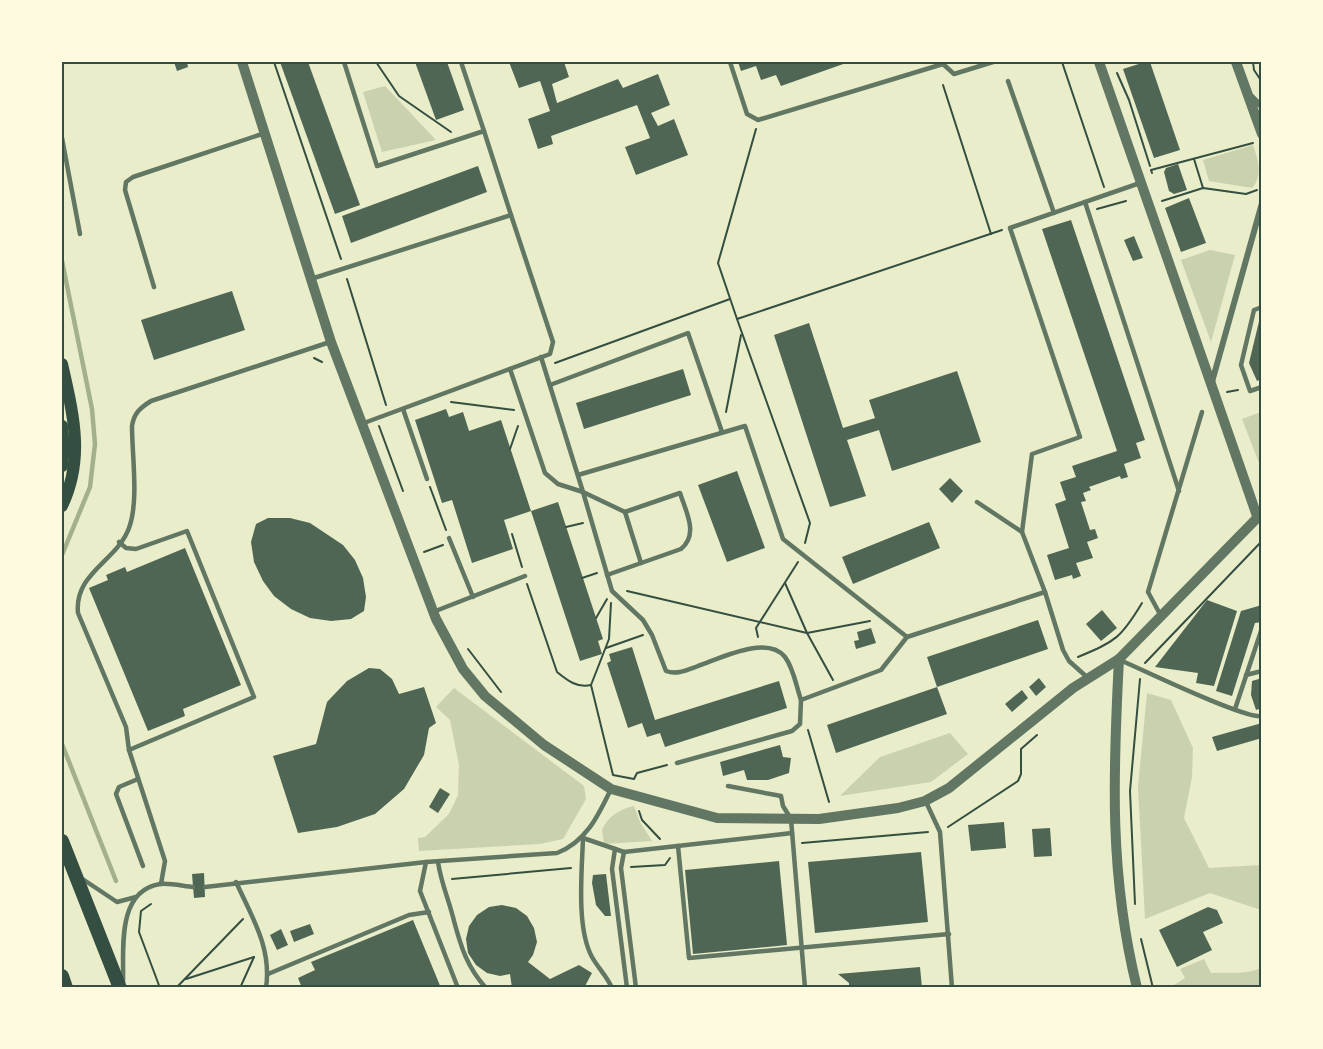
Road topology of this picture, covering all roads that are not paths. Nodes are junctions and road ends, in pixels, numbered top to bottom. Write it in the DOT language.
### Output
graph roads {
  1 [pos="242,62"];
  2 [pos="344,62"];
  3 [pos="461,62"];
  4 [pos="730,62"];
  5 [pos="993,62"];
  6 [pos="1099,62"];
  7 [pos="1236,62"];
  8 [pos="943,63"];
  9 [pos="1008,81"];
  10 [pos="1246,90"];
  11 [pos="1262,107"];
  12 [pos="484,131"];
  13 [pos="264,133"];
  14 [pos="1262,134"];
  15 [pos="62,138"];
  16 [pos="1141,182"];
  17 [pos="1085,202"];
  18 [pos="1262,203"];
  19 [pos="1054,213"];
  20 [pos="511,214"];
  21 [pos="80,234"];
  22 [pos="311,279"];
  23 [pos="154,287"];
  24 [pos="1262,307"];
  25 [pos="331,342"];
  26 [pos="541,357"];
  27 [pos="62,364"];
  28 [pos="510,369"];
  29 [pos="550,385"];
  30 [pos="1211,385"];
  31 [pos="1262,387"];
  32 [pos="403,409"];
  33 [pos="1202,412"];
  34 [pos="361,424"];
  35 [pos="62,426"];
  36 [pos="722,432"];
  37 [pos="62,466"];
  38 [pos="578,475"];
  39 [pos="427,479"];
  40 [pos="1179,491"];
  41 [pos="583,492"];
  42 [pos="977,502"];
  43 [pos="62,506"];
  44 [pos="625,512"];
  45 [pos="1259,515"];
  46 [pos="1022,532"];
  47 [pos="450,540"];
  48 [pos="119,542"];
  49 [pos="641,563"];
  50 [pos="606,572"];
  51 [pos="525,576"];
  52 [pos="1045,592"];
  53 [pos="473,597"];
  54 [pos="434,612"];
  55 [pos="1161,616"];
  56 [pos="1262,628"];
  57 [pos="907,637"];
  58 [pos="1119,659"];
  59 [pos="1262,671"];
  60 [pos="1246,675"];
  61 [pos="1089,678"];
  62 [pos="801,700"];
  63 [pos="1235,709"];
  64 [pos="1262,716"];
  65 [pos="129,750"];
  66 [pos="677,763"];
  67 [pos="138,779"];
  68 [pos="728,786"];
  69 [pos="611,789"];
  70 [pos="926,801"];
  71 [pos="791,819"];
  72 [pos="792,833"];
  73 [pos="583,837"];
  74 [pos="62,841"];
  75 [pos="678,846"];
  76 [pos="615,849"];
  77 [pos="624,852"];
  78 [pos="426,862"];
  79 [pos="438,862"];
  80 [pos="142,866"];
  81 [pos="74,873"];
  82 [pos="236,882"];
  83 [pos="161,884"];
  84 [pos="193,887"];
  85 [pos="205,887"];
  86 [pos="138,896"];
  87 [pos="429,912"];
  88 [pos="949,934"];
  89 [pos="802,948"];
  90 [pos="268,974"];
  91 [pos="62,976"];
  92 [pos="66,987"];
  93 [pos="121,987"];
  94 [pos="266,987"];
  95 [pos="458,987"];
  96 [pos="486,987"];
  97 [pos="612,987"];
  98 [pos="627,987"];
  99 [pos="636,987"];
  100 [pos="805,987"];
  101 [pos="952,987"];
  102 [pos="1137,987"];
  1 -- 13 [label="street"];
  2 -- 12 [label="lane"];
  3 -- 12 [label="lane"];
  4 -- 8 [label="lane"];
  5 -- 8 [label="lane"];
  6 -- 16 [label="street"];
  7 -- 10 [label="street"];
  9 -- 19 [label="lane"];
  10 -- 11 [label="street"];
  10 -- 14 [label="street"];
  12 -- 20 [label="lane"];
  13 -- 22 [label="street"];
  13 -- 23 [label="lane"];
  15 -- 21 [label="lane"];
  16 -- 17 [label="lane"];
  16 -- 30 [label="street"];
  17 -- 19 [label="lane"];
  17 -- 40 [label="lane"];
  18 -- 30 [label="street"];
  19 -- 46 [label="lane"];
  20 -- 22 [label="lane"];
  20 -- 26 [label="lane"];
  22 -- 25 [label="street"];
  24 -- 31 [label="lane"];
  25 -- 34 [label="street"];
  25 -- 48 [label="lane"];
  26 -- 28 [label="lane"];
  26 -- 29 [label="lane"];
  27 -- 43 [label="main road"];
  28 -- 32 [label="lane"];
  28 -- 41 [label="lane"];
  29 -- 36 [label="lane"];
  29 -- 38 [label="lane"];
  30 -- 45 [label="street"];
  32 -- 34 [label="lane"];
  32 -- 39 [label="lane"];
  33 -- 40 [label="lane"];
  34 -- 54 [label="street"];
  35 -- 37 [label="main road"];
  36 -- 38 [label="lane"];
  36 -- 57 [label="lane"];
  38 -- 41 [label="lane"];
  40 -- 55 [label="lane"];
  41 -- 44 [label="lane"];
  41 -- 50 [label="lane"];
  42 -- 46 [label="lane"];
  44 -- 49 [label="lane"];
  44 -- 49 [label="lane"];
  45 -- 55 [label="street"];
  46 -- 52 [label="lane"];
  47 -- 53 [label="lane"];
  48 -- 65 [label="lane"];
  48 -- 65 [label="lane"];
  49 -- 50 [label="lane"];
  50 -- 62 [label="lane"];
  51 -- 53 [label="lane"];
  52 -- 57 [label="lane"];
  52 -- 61 [label="lane"];
  53 -- 54 [label="lane"];
  54 -- 69 [label="street"];
  55 -- 58 [label="street"];
  56 -- 60 [label="lane"];
  57 -- 62 [label="lane"];
  58 -- 61 [label="street"];
  58 -- 63 [label="lane"];
  58 -- 102 [label="street"];
  59 -- 60 [label="lane"];
  60 -- 63 [label="lane"];
  61 -- 70 [label="street"];
  62 -- 66 [label="lane"];
  63 -- 64 [label="lane"];
  65 -- 67 [label="lane"];
  67 -- 80 [label="lane"];
  67 -- 83 [label="lane"];
  68 -- 71 [label="lane"];
  69 -- 71 [label="street"];
  69 -- 73 [label="lane"];
  70 -- 71 [label="street"];
  70 -- 88 [label="lane"];
  71 -- 72 [label="lane"];
  72 -- 75 [label="lane"];
  72 -- 89 [label="lane"];
  73 -- 76 [label="lane"];
  73 -- 79 [label="lane"];
  73 -- 97 [label="lane"];
  74 -- 81 [label="highway"];
  75 -- 77 [label="lane"];
  75 -- 89 [label="lane"];
  76 -- 77 [label="lane"];
  76 -- 98 [label="lane"];
  77 -- 99 [label="lane"];
  78 -- 79 [label="lane"];
  78 -- 82 [label="lane"];
  78 -- 87 [label="lane"];
  79 -- 96 [label="lane"];
  81 -- 86 [label="lane"];
  81 -- 93 [label="highway"];
  82 -- 85 [label="lane"];
  82 -- 90 [label="lane"];
  83 -- 84 [label="lane"];
  83 -- 86 [label="lane"];
  86 -- 93 [label="lane"];
  87 -- 90 [label="lane"];
  87 -- 95 [label="lane"];
  88 -- 89 [label="lane"];
  88 -- 101 [label="lane"];
  89 -- 100 [label="lane"];
  90 -- 94 [label="lane"];
  91 -- 92 [label="highway"];
}
